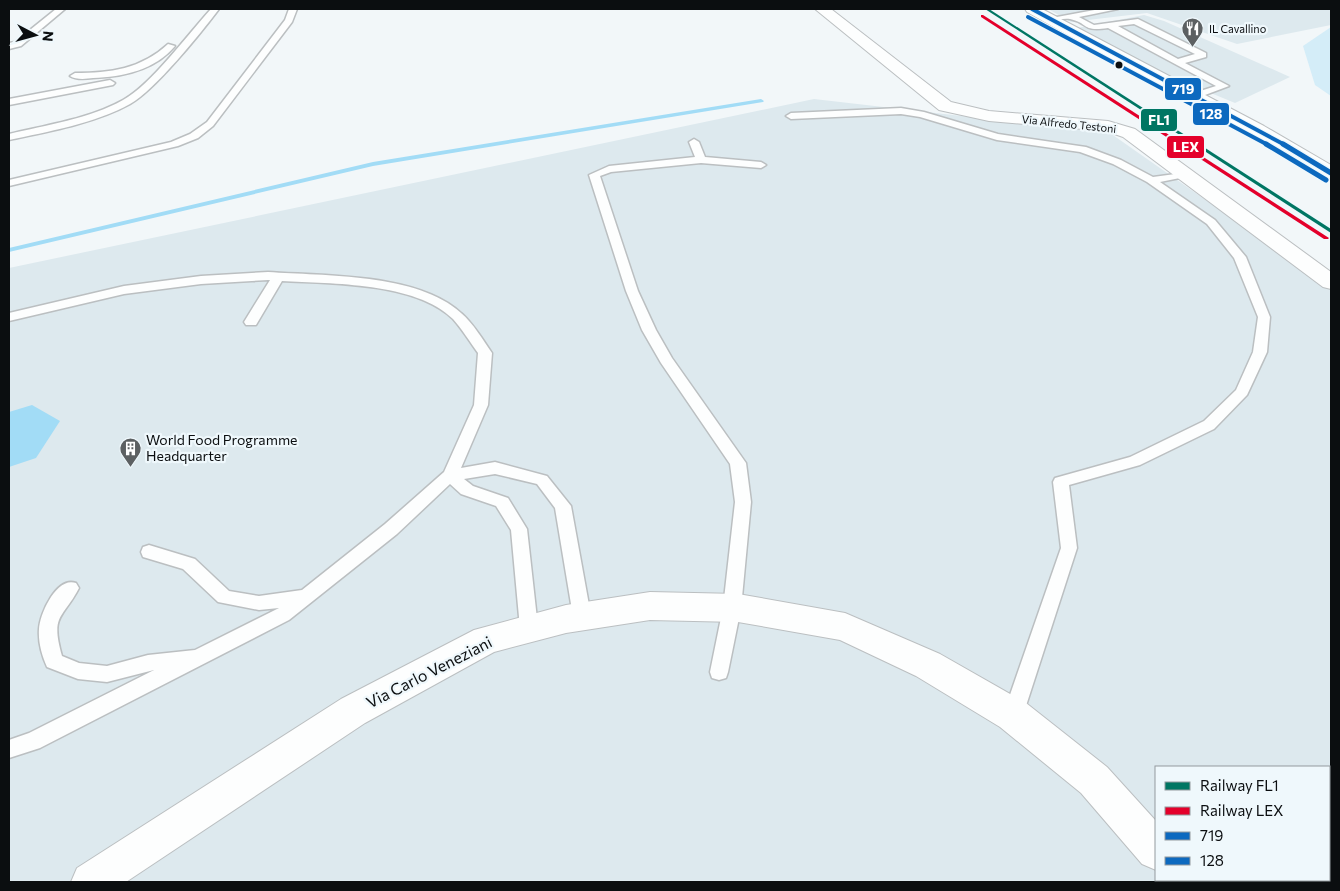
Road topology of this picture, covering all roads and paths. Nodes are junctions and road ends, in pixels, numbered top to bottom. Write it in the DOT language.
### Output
graph roads {
  1 [pos="62,9"];
  2 [pos="202,9"];
  3 [pos="216,9"];
  4 [pos="293,9"];
  5 [pos="822,9"];
  6 [pos="1032,9"];
  7 [pos="1114,9"];
  8 [pos="1071,16"];
  9 [pos="1050,19"];
  10 [pos="1111,26"];
  11 [pos="9,46"];
  12 [pos="1177,62"];
  13 [pos="158,74"];
  14 [pos="76,76"];
  15 [pos="1194,96"];
  16 [pos="9,102"];
  17 [pos="791,116"];
  18 [pos="9,137"];
  19 [pos="694,142"];
  20 [pos="701,160"];
  21 [pos="761,165"];
  22 [pos="1331,173"];
  23 [pos="1186,174"];
  24 [pos="1151,180"];
  25 [pos="9,183"];
  26 [pos="278,277"];
  27 [pos="1331,282"];
  28 [pos="9,317"];
  29 [pos="251,322"];
  30 [pos="450,475"];
  31 [pos="149,552"];
  32 [pos="70,588"];
  33 [pos="307,596"];
  34 [pos="732,608"];
  35 [pos="582,616"];
  36 [pos="529,628"];
  37 [pos="202,657"];
  38 [pos="719,672"];
  39 [pos="1013,715"];
  40 [pos="9,749"];
  41 [pos="1155,849"];
  42 [pos="91,882"];
  1 -- 11 [label="lane"];
  2 -- 14 [label="lane"];
  3 -- 13 [label="lane"];
  4 -- 25 [label="lane"];
  5 -- 23 [label="street, Via Alfredo Testoni"];
  6 -- 9 [label="street"];
  7 -- 8 [label="lane"];
  8 -- 9 [label="lane"];
  8 -- 10 [label="lane"];
  9 -- 15 [label="street"];
  10 -- 12 [label="lane"];
  10 -- 12 [label="lane"];
  12 -- 15 [label="lane"];
  13 -- 16 [label="lane"];
  13 -- 18 [label="lane"];
  15 -- 22 [label="street"];
  17 -- 24 [label="lane"];
  19 -- 20 [label="lane"];
  20 -- 21 [label="lane"];
  20 -- 34 [label="lane"];
  23 -- 24 [label="lane"];
  23 -- 27 [label="street, Via Alfredo Testoni"];
  24 -- 39 [label="lane"];
  26 -- 28 [label="lane"];
  26 -- 29 [label="lane"];
  26 -- 30 [label="lane"];
  30 -- 33 [label="lane"];
  30 -- 35 [label="lane"];
  30 -- 36 [label="lane"];
  31 -- 33 [label="lane"];
  32 -- 37 [label="lane"];
  33 -- 37 [label="lane"];
  34 -- 35 [label="street, Via Carlo Veneziani"];
  34 -- 38 [label="lane"];
  34 -- 39 [label="street, Via Carlo Veneziani"];
  35 -- 36 [label="street, Via Carlo Veneziani"];
  36 -- 42 [label="street, Via Carlo Veneziani"];
  37 -- 40 [label="lane"];
  39 -- 41 [label="street, Via Carlo Veneziani"];
}
